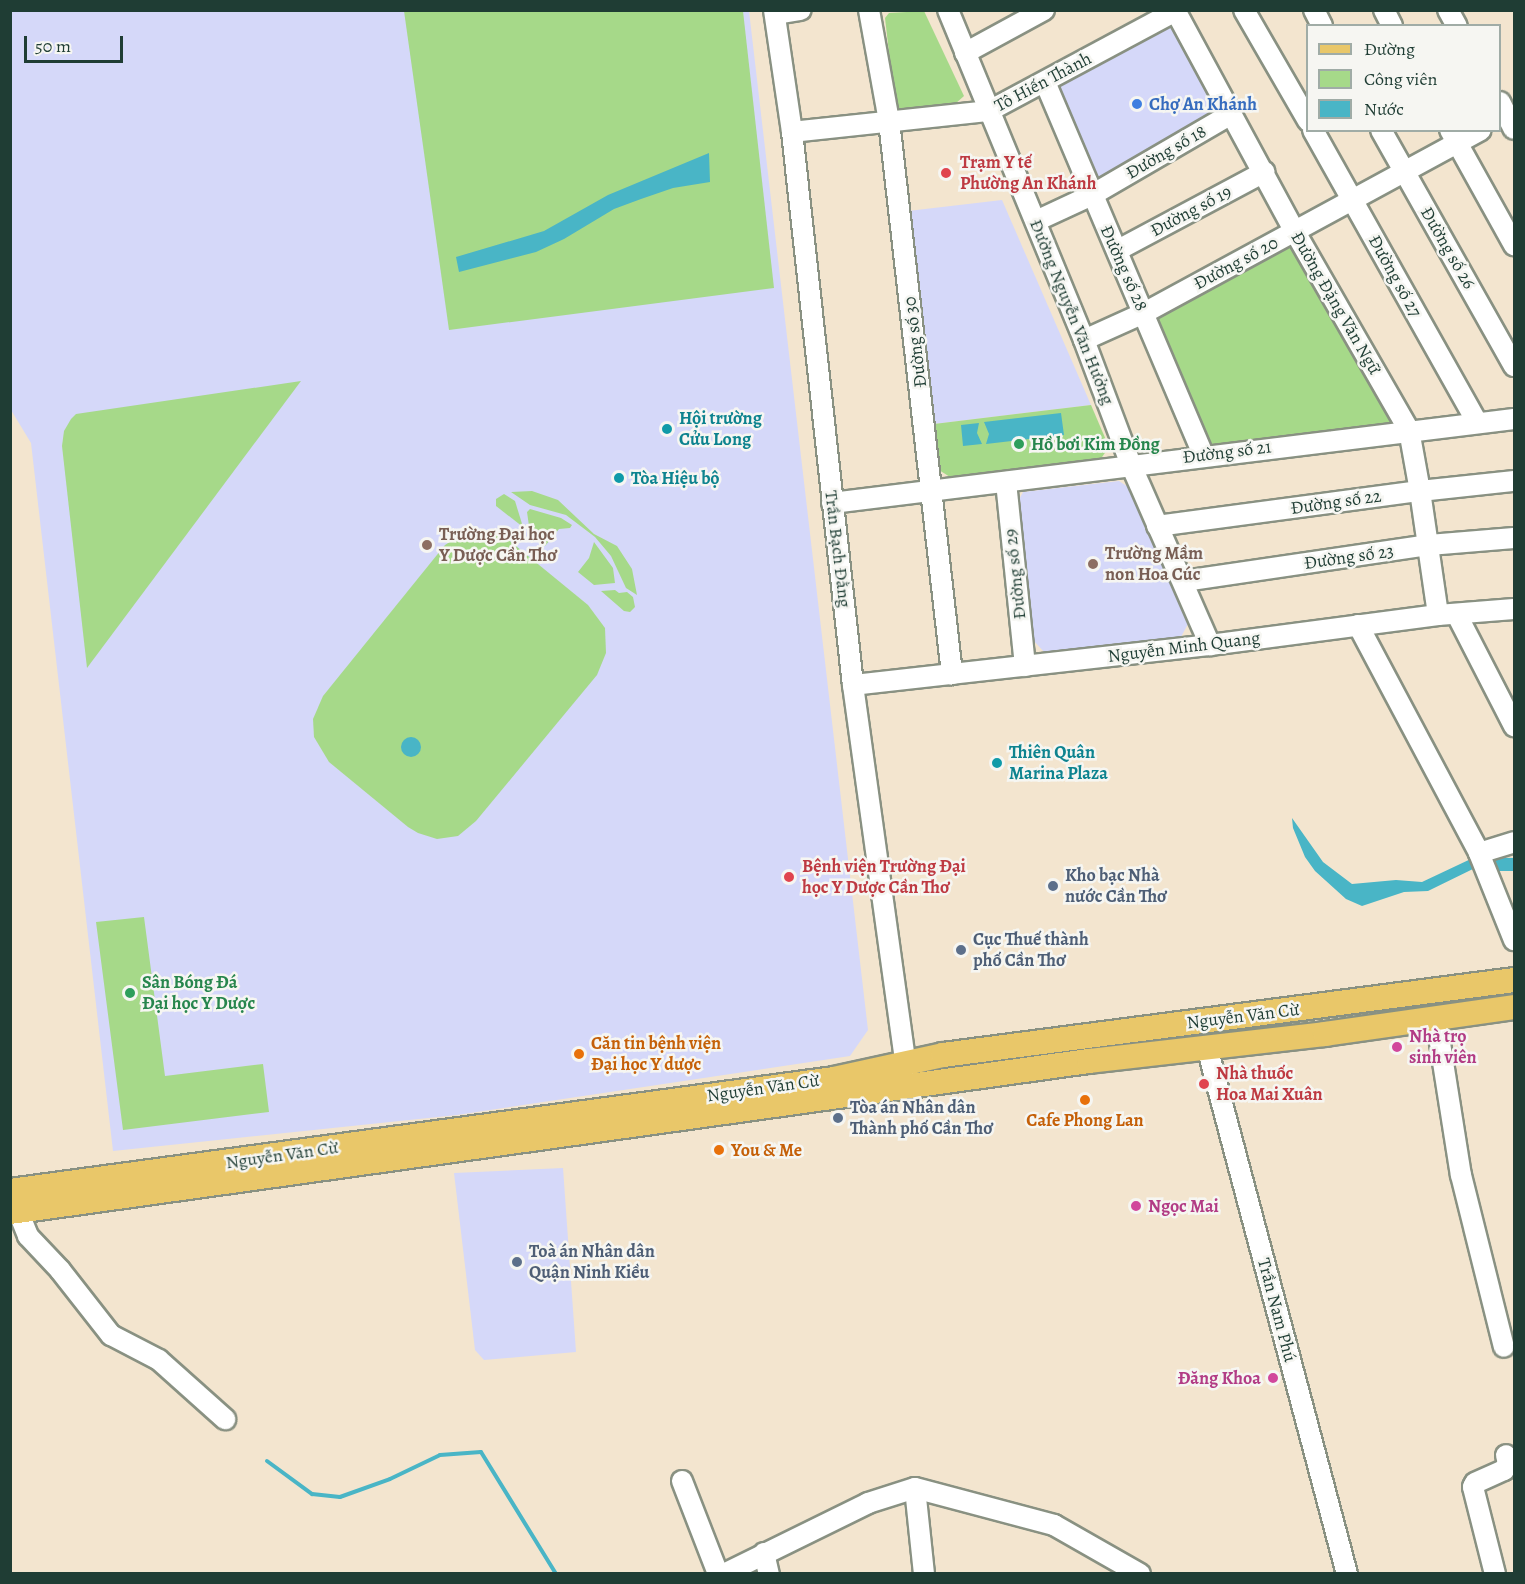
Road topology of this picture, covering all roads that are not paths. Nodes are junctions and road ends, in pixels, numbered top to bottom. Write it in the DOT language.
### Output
graph roads {
  1 [pos="801,10"];
  2 [pos="869,10"];
  3 [pos="948,10"];
  4 [pos="1044,10"];
  5 [pos="1244,10"];
  6 [pos="1314,10"];
  7 [pos="1384,10"];
  8 [pos="1448,10"];
  9 [pos="1176,11"];
  10 [pos="775,12"];
  11 [pos="1321,24"];
  12 [pos="1391,24"];
  13 [pos="1456,24"];
  14 [pos="965,53"];
  15 [pos="1045,82"];
  16 [pos="990,111"];
  17 [pos="1231,114"];
  18 [pos="1306,117"];
  19 [pos="889,122"];
  20 [pos="792,132"];
  21 [pos="1314,132"];
  22 [pos="1382,132"];
  23 [pos="1473,132"];
  24 [pos="1453,137"];
  25 [pos="1404,171"];
  26 [pos="1264,172"];
  27 [pos="1092,195"];
  28 [pos="1353,199"];
  29 [pos="1036,221"];
  30 [pos="1295,232"];
  31 [pos="1515,245"];
  32 [pos="1118,250"];
  33 [pos="1144,313"];
  34 [pos="1084,340"];
  35 [pos="1515,366"];
  36 [pos="1515,419"];
  37 [pos="1477,422"];
  38 [pos="1408,430"];
  39 [pos="1203,455"];
  40 [pos="1131,465"];
  41 [pos="1515,481"];
  42 [pos="1006,483"];
  43 [pos="933,491"];
  44 [pos="1420,491"];
  45 [pos="832,502"];
  46 [pos="1157,526"];
  47 [pos="1515,538"];
  48 [pos="1429,545"];
  49 [pos="1184,581"];
  50 [pos="1515,609"];
  51 [pos="1447,615"];
  52 [pos="1358,625"];
  53 [pos="1210,645"];
  54 [pos="1025,666"];
  55 [pos="952,674"];
  56 [pos="854,684"];
  57 [pos="1515,726"];
  58 [pos="1515,842"];
  59 [pos="1479,854"];
  60 [pos="1515,940"];
  61 [pos="1515,981"];
  62 [pos="1515,1007"];
  63 [pos="1436,1018"];
  64 [pos="1206,1047"];
  65 [pos="906,1075"];
  66 [pos="13,1205"];
  67 [pos="1504,1347"];
  68 [pos="225,1419"];
  69 [pos="1506,1455"];
  70 [pos="682,1481"];
  71 [pos="915,1488"];
  72 [pos="764,1553"];
  73 [pos="718,1574"];
  74 [pos="724,1574"];
  75 [pos="769,1574"];
  76 [pos="924,1574"];
  77 [pos="1140,1574"];
  78 [pos="1347,1574"];
  79 [pos="1495,1574"];
  1 -- 10 [label="street"];
  2 -- 19 [label="street, Đường số 30"];
  3 -- 14 [label="street, Đường Nguyễn Văn Hưởng"];
  4 -- 14 [label="street"];
  5 -- 18 [label="street"];
  6 -- 11 [label="street"];
  7 -- 12 [label="street"];
  8 -- 13 [label="street"];
  9 -- 15 [label="street, Tô Hiến Thành"];
  9 -- 17 [label="street, Đường Đặng Văn Ngữ"];
  10 -- 20 [label="street, Trần Bạch Đằng"];
  14 -- 16 [label="street, Đường Nguyễn Văn Hưởng"];
  15 -- 16 [label="street, Tô Hiến Thành"];
  15 -- 27 [label="street, Đường số 28"];
  16 -- 19 [label="street, Tô Hiến Thành"];
  16 -- 29 [label="street, Đường Nguyễn Văn Hưởng"];
  17 -- 26 [label="street, Đường Đặng Văn Ngữ"];
  17 -- 27 [label="street, Đường số 18"];
  19 -- 20 [label="street, Tô Hiến Thành"];
  19 -- 43 [label="street, Đường số 30"];
  20 -- 45 [label="street, Trần Bạch Đằng"];
  21 -- 28 [label="street, Đường số 27"];
  22 -- 25 [label="street, Đường số 26"];
  23 -- 24 [label="street, Đường số 20"];
  24 -- 25 [label="street, Đường số 20"];
  24 -- 31 [label="street"];
  25 -- 28 [label="street, Đường số 20"];
  25 -- 35 [label="street, Đường số 26"];
  26 -- 30 [label="street, Đường Đặng Văn Ngữ"];
  26 -- 32 [label="street, Đường số 19"];
  27 -- 29 [label="street, Đường số 18"];
  27 -- 32 [label="street, Đường số 28"];
  28 -- 30 [label="street, Đường số 20"];
  28 -- 37 [label="street, Đường số 27"];
  29 -- 34 [label="street, Đường Nguyễn Văn Hưởng"];
  30 -- 33 [label="street, Đường số 20"];
  30 -- 38 [label="street, Đường Đặng Văn Ngữ"];
  32 -- 33 [label="street, Đường số 28"];
  33 -- 34 [label="street, Đường số 20"];
  33 -- 39 [label="street, Đường số 28"];
  34 -- 40 [label="street, Đường Nguyễn Văn Hưởng"];
  36 -- 37 [label="street, Đường số 21"];
  37 -- 38 [label="street, Đường số 21"];
  38 -- 39 [label="street, Đường số 21"];
  38 -- 44 [label="street, Đường Đặng Văn Ngữ"];
  39 -- 40 [label="street, Đường số 21"];
  40 -- 42 [label="street, Đường số 21"];
  40 -- 46 [label="street, Đường Nguyễn Văn Hưởng"];
  41 -- 44 [label="street, Đường số 22"];
  42 -- 43 [label="street, Đường số 21"];
  42 -- 54 [label="street, Đường số 29"];
  43 -- 45 [label="street, Đường số 21"];
  43 -- 55 [label="street, Đường số 30"];
  44 -- 46 [label="street, Đường số 22"];
  44 -- 48 [label="street, Đường Đặng Văn Ngữ"];
  45 -- 56 [label="street, Trần Bạch Đằng"];
  46 -- 49 [label="street, Đường Nguyễn Văn Hưởng"];
  47 -- 48 [label="street, Đường số 23"];
  48 -- 49 [label="street, Đường số 23"];
  48 -- 51 [label="street, Đường Đặng Văn Ngữ"];
  49 -- 53 [label="street, Đường Nguyễn Văn Hưởng"];
  50 -- 51 [label="street, Nguyễn Minh Quang"];
  51 -- 52 [label="street, Nguyễn Minh Quang"];
  51 -- 57 [label="street"];
  52 -- 53 [label="street, Nguyễn Minh Quang"];
  52 -- 59 [label="street"];
  53 -- 54 [label="street, Nguyễn Minh Quang"];
  54 -- 55 [label="street, Nguyễn Minh Quang"];
  55 -- 56 [label="street, Nguyễn Minh Quang"];
  56 -- 65 [label="street, Trần Bạch Đằng"];
  58 -- 59 [label="street"];
  59 -- 60 [label="street"];
  61 -- 65 [label="main road, Nguyễn Văn Cừ"];
  62 -- 63 [label="main road, Nguyễn Văn Cừ"];
  63 -- 64 [label="main road, Nguyễn Văn Cừ"];
  63 -- 67 [label="street"];
  64 -- 65 [label="main road, Nguyễn Văn Cừ"];
  64 -- 78 [label="street, Trần Nam Phú"];
  65 -- 66 [label="main road, Nguyễn Văn Cừ"];
  66 -- 68 [label="street"];
  69 -- 79 [label="street"];
  70 -- 73 [label="street"];
  71 -- 72 [label="street"];
  71 -- 76 [label="street"];
  71 -- 77 [label="street"];
  72 -- 74 [label="street"];
  72 -- 75 [label="street"];
}
